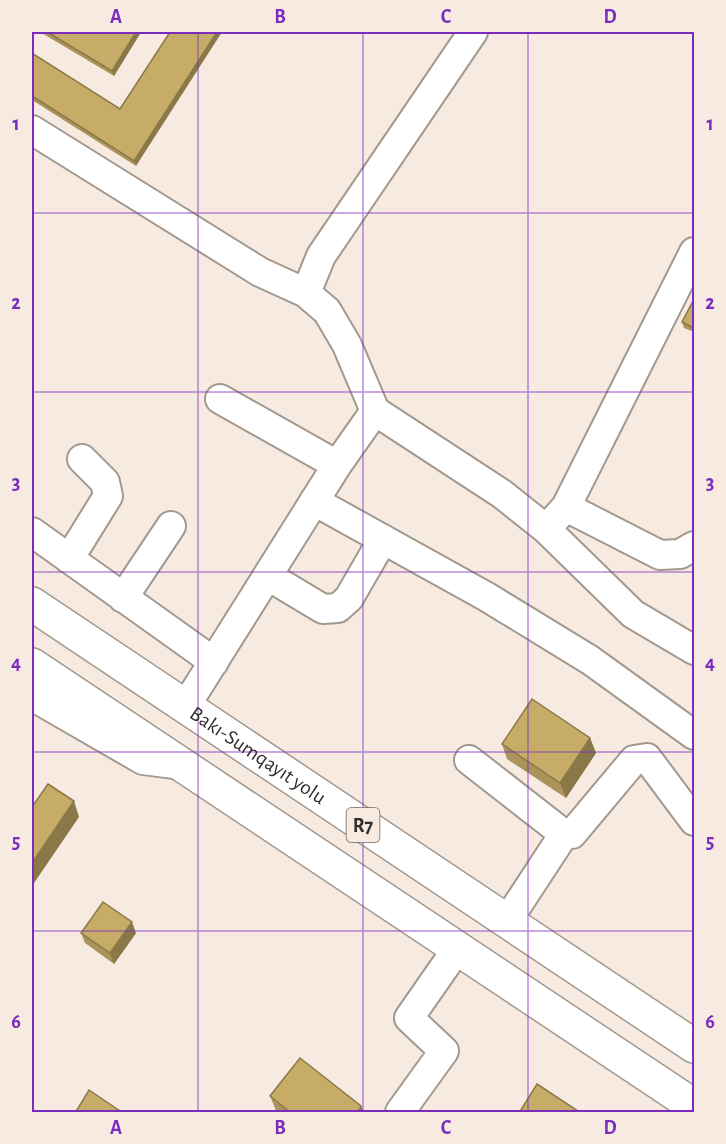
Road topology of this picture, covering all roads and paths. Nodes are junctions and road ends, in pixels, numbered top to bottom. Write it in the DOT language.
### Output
graph roads {
  1 [pos="473,32"];
  2 [pos="32,130"];
  3 [pos="694,252"];
  4 [pos="306,293"];
  5 [pos="220,399"];
  6 [pos="375,411"];
  7 [pos="82,459"];
  8 [pos="337,465"];
  9 [pos="315,501"];
  10 [pos="566,507"];
  11 [pos="171,526"];
  12 [pos="546,529"];
  13 [pos="32,532"];
  14 [pos="383,539"];
  15 [pos="694,546"];
  16 [pos="69,559"];
  17 [pos="268,576"];
  18 [pos="123,598"];
  19 [pos="32,604"];
  20 [pos="694,650"];
  21 [pos="214,662"];
  22 [pos="32,665"];
  23 [pos="32,696"];
  24 [pos="185,707"];
  25 [pos="694,735"];
  26 [pos="469,760"];
  27 [pos="182,765"];
  28 [pos="694,821"];
  29 [pos="564,834"];
  30 [pos="507,921"];
  31 [pos="457,949"];
  32 [pos="694,1046"];
  33 [pos="694,1106"];
  34 [pos="400,1113"];
  1 -- 4 [label="lane"];
  2 -- 4 [label="lane"];
  3 -- 10 [label="lane"];
  4 -- 6 [label="lane"];
  5 -- 8 [label="lane"];
  6 -- 8 [label="lane"];
  6 -- 12 [label="lane"];
  7 -- 16 [label="lane"];
  8 -- 9 [label="lane"];
  9 -- 14 [label="lane"];
  9 -- 17 [label="lane"];
  10 -- 12 [label="lane"];
  10 -- 15 [label="lane"];
  11 -- 18 [label="lane"];
  12 -- 20 [label="lane"];
  13 -- 16 [label="lane"];
  14 -- 17 [label="lane"];
  14 -- 25 [label="lane"];
  16 -- 18 [label="lane"];
  17 -- 21 [label="lane"];
  18 -- 21 [label="lane"];
  19 -- 24 [label="highway, Bakı-Sumqayıt yolu / R7"];
  21 -- 24 [label="lane"];
  22 -- 27 [label="highway, R7"];
  23 -- 27 [label="lane"];
  24 -- 30 [label="highway, Bakı-Sumqayıt yolu / R7"];
  26 -- 29 [label="lane"];
  27 -- 31 [label="highway, R7"];
  28 -- 29 [label="lane"];
  29 -- 30 [label="lane"];
  30 -- 32 [label="highway, Bakı-Sumqayıt yolu / R7"];
  31 -- 33 [label="highway, R7"];
  31 -- 34 [label="lane"];
}
